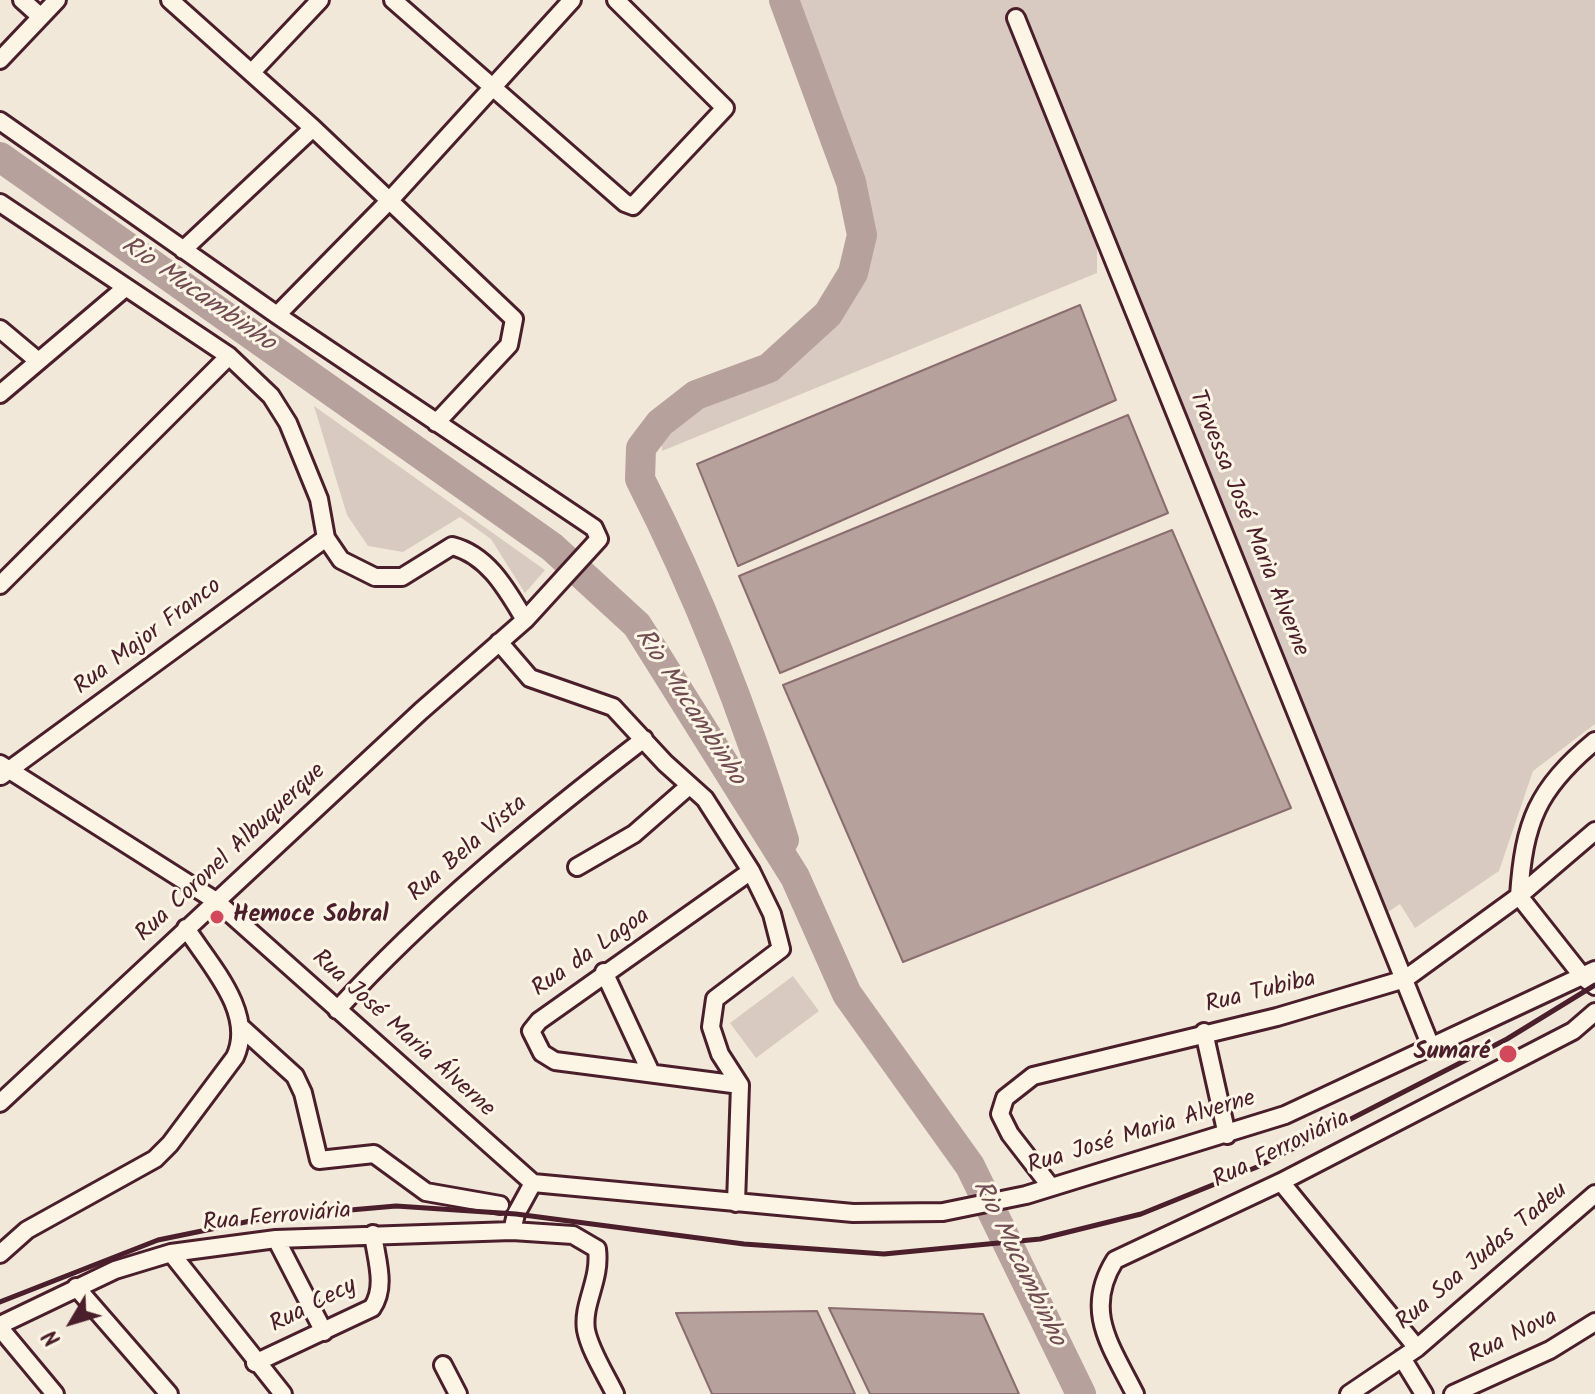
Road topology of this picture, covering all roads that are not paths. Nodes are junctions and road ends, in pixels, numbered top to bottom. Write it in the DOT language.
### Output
graph roads {
  1 [pos="22,0"];
  2 [pos="57,0"];
  3 [pos="170,0"];
  4 [pos="320,0"];
  5 [pos="393,0"];
  6 [pos="572,0"];
  7 [pos="616,0"];
  8 [pos="41,17"];
  9 [pos="1016,18"];
  10 [pos="0,60"];
  11 [pos="252,72"];
  12 [pos="493,86"];
  13 [pos="0,121"];
  14 [pos="313,128"];
  15 [pos="390,200"];
  16 [pos="0,203"];
  17 [pos="183,250"];
  18 [pos="125,288"];
  19 [pos="277,315"];
  20 [pos="0,329"];
  21 [pos="229,356"];
  22 [pos="37,360"];
  23 [pos="0,394"];
  24 [pos="436,423"];
  25 [pos="326,538"];
  26 [pos="0,585"];
  27 [pos="525,620"];
  28 [pos="499,642"];
  29 [pos="644,739"];
  30 [pos="1595,741"];
  31 [pos="3,771"];
  32 [pos="689,786"];
  33 [pos="1595,831"];
  34 [pos="577,867"];
  35 [pos="751,871"];
  36 [pos="1519,896"];
  37 [pos="216,901"];
  38 [pos="186,928"];
  39 [pos="604,972"];
  40 [pos="1591,978"];
  41 [pos="1405,979"];
  42 [pos="337,1010"];
  43 [pos="1595,1012"];
  44 [pos="242,1028"];
  45 [pos="1204,1032"];
  46 [pos="1432,1049"];
  47 [pos="651,1073"];
  48 [pos="740,1085"];
  49 [pos="0,1103"];
  50 [pos="1227,1135"];
  51 [pos="1281,1182"];
  52 [pos="533,1183"];
  53 [pos="1051,1187"];
  54 [pos="1595,1194"];
  55 [pos="736,1203"];
  56 [pos="500,1205"];
  57 [pos="512,1231"];
  58 [pos="373,1234"];
  59 [pos="276,1239"];
  60 [pos="171,1253"];
  61 [pos="0,1254"];
  62 [pos="76,1287"];
  63 [pos="1595,1322"];
  64 [pos="0,1327"];
  65 [pos="324,1332"];
  66 [pos="1417,1348"];
  67 [pos="1402,1358"];
  68 [pos="255,1363"];
  69 [pos="443,1365"];
  70 [pos="55,1394"];
  71 [pos="169,1394"];
  72 [pos="283,1394"];
  73 [pos="458,1394"];
  74 [pos="615,1394"];
  75 [pos="1135,1394"];
  76 [pos="1349,1394"];
  77 [pos="1424,1394"];
  78 [pos="1453,1394"];
  1 -- 8 [label="street"];
  2 -- 8 [label="street"];
  3 -- 11 [label="street"];
  4 -- 11 [label="street"];
  5 -- 12 [label="street"];
  6 -- 12 [label="street"];
  7 -- 12 [label="street"];
  8 -- 10 [label="street"];
  9 -- 41 [label="street, Travessa José Maria Alverne"];
  11 -- 14 [label="street"];
  12 -- 15 [label="street"];
  13 -- 17 [label="street"];
  14 -- 15 [label="street"];
  14 -- 17 [label="street"];
  15 -- 19 [label="street"];
  15 -- 24 [label="street"];
  16 -- 18 [label="street"];
  17 -- 19 [label="street"];
  18 -- 21 [label="street"];
  18 -- 22 [label="street"];
  19 -- 24 [label="street"];
  20 -- 22 [label="street"];
  21 -- 25 [label="street"];
  21 -- 26 [label="street"];
  22 -- 23 [label="street"];
  24 -- 27 [label="street, Rua Coronel Albuquerque"];
  25 -- 27 [label="street"];
  25 -- 31 [label="street, Rua Major Franco"];
  27 -- 28 [label="street, Rua Coronel Albuquerque"];
  28 -- 29 [label="street"];
  28 -- 37 [label="street, Rua Coronel Albuquerque"];
  29 -- 32 [label="street"];
  29 -- 42 [label="street, Rua Bela Vista"];
  30 -- 36 [label="street"];
  31 -- 37 [label="street, Rua José Maria Álverne"];
  32 -- 34 [label="street"];
  32 -- 35 [label="street"];
  33 -- 36 [label="street, Rua Tubiba"];
  35 -- 39 [label="street, Rua da Lagoa"];
  35 -- 48 [label="street"];
  36 -- 40 [label="street"];
  36 -- 41 [label="street, Rua Tubiba"];
  37 -- 38 [label="street, Rua Coronel Albuquerque"];
  37 -- 42 [label="street, Rua José Maria Álverne"];
  38 -- 44 [label="street"];
  38 -- 49 [label="street, Rua Coronel Albuquerque"];
  39 -- 47 [label="street"];
  39 -- 47 [label="street, Rua da Lagoa"];
  40 -- 46 [label="street, Rua José Maria Alverne"];
  41 -- 45 [label="street, Rua Tubiba"];
  41 -- 46 [label="street, Travessa José Maria Alverne"];
  42 -- 52 [label="street, Rua José Maria Álverne"];
  43 -- 51 [label="street, Rua Ferroviária"];
  44 -- 56 [label="street"];
  44 -- 61 [label="street"];
  45 -- 50 [label="street"];
  45 -- 53 [label="street, Rua Tubiba"];
  46 -- 50 [label="street, Rua José Maria Alverne"];
  47 -- 48 [label="street, Rua da Lagoa"];
  48 -- 55 [label="street"];
  50 -- 53 [label="street, Rua José Maria Alverne"];
  51 -- 66 [label="street"];
  51 -- 75 [label="street, Rua Ferroviária"];
  52 -- 55 [label="street, Rua José Maria Alverne"];
  52 -- 57 [label="street"];
  53 -- 55 [label="street, Rua José Maria Alverne"];
  54 -- 66 [label="street, Rua Soa Judas Tadeu"];
  57 -- 58 [label="street, Rua Ferroviária"];
  57 -- 74 [label="street, Rua Ferroviária"];
  58 -- 59 [label="street, Rua Ferroviária"];
  58 -- 65 [label="street, Rua Cecy"];
  59 -- 60 [label="street, Rua Ferroviária"];
  59 -- 65 [label="street"];
  60 -- 62 [label="street, Rua Ferroviária"];
  60 -- 68 [label="street"];
  62 -- 64 [label="street, Rua Ferroviária"];
  62 -- 71 [label="street"];
  63 -- 78 [label="street, Rua Nova"];
  64 -- 70 [label="street"];
  65 -- 68 [label="street, Rua Cecy"];
  66 -- 67 [label="street, Rua Soa Judas Tadeu"];
  67 -- 76 [label="street, Rua Soa Judas Tadeu"];
  67 -- 77 [label="street"];
  68 -- 72 [label="street"];
  69 -- 73 [label="street"];
}
